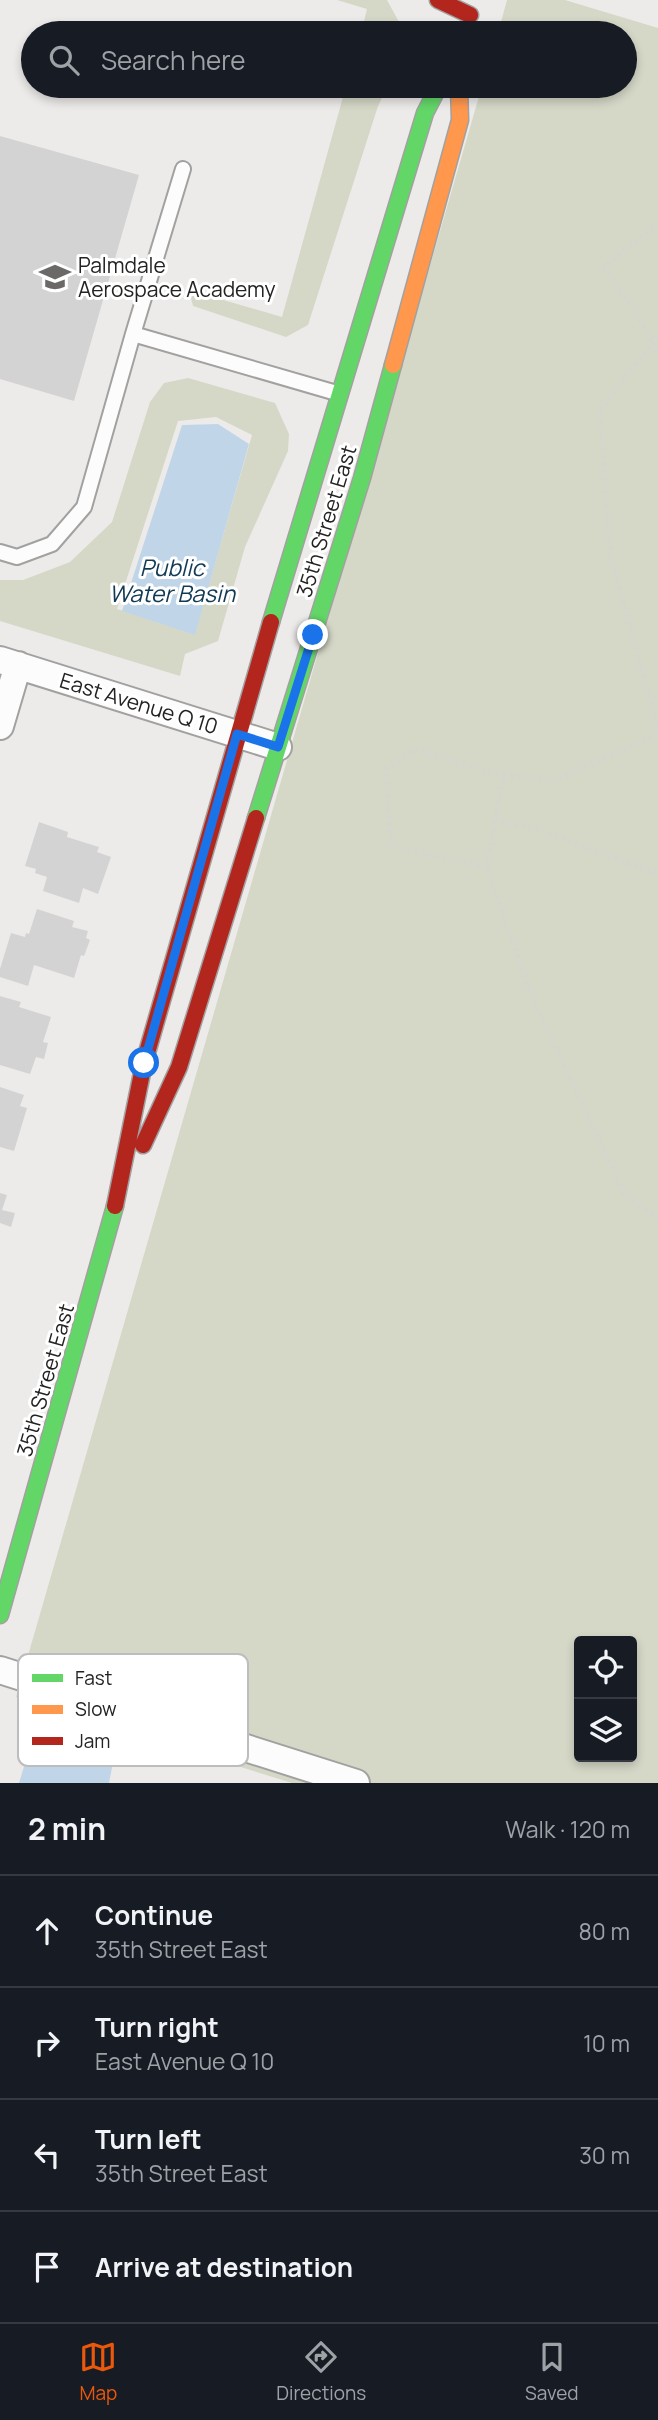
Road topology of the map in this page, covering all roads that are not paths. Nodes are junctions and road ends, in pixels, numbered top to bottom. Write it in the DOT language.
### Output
graph roads {
  1 [pos="438,0"];
  2 [pos="473,8"];
  3 [pos="433,98"];
  4 [pos="459,98"];
  5 [pos="183,169"];
  6 [pos="133,334"];
  7 [pos="340,394"];
  8 [pos="356,404"];
  9 [pos="0,552"];
  10 [pos="318,564"];
  11 [pos="313,635"];
  12 [pos="9,662"];
  13 [pos="0,726"];
  14 [pos="237,734"];
  15 [pos="278,747"];
  16 [pos="118,1197"];
  17 [pos="0,1615"];
  18 [pos="0,1670"];
  19 [pos="18,1676"];
  20 [pos="248,1749"];
  21 [pos="356,1783"];
  1 -- 2 [label="main road"];
  3 -- 7 [label="main road, 35th Street East"];
  4 -- 11 [label="main road, 35th Street East"];
  5 -- 6 [label="lane"];
  6 -- 7 [label="lane"];
  6 -- 9 [label="lane"];
  7 -- 8 [label="main road"];
  7 -- 14 [label="main road, 35th Street East"];
  10 -- 11 [label="main road"];
  11 -- 15 [label="main road, 35th Street East"];
  12 -- 13 [label="street"];
  12 -- 14 [label="street, East Avenue Q 10"];
  14 -- 15 [label="street, East Avenue Q 10"];
  14 -- 16 [label="main road, 35th Street East"];
  15 -- 16 [label="main road, 35th Street East"];
  16 -- 17 [label="main road, 35th Street East"];
  18 -- 19 [label="street"];
  20 -- 21 [label="street"];
}
